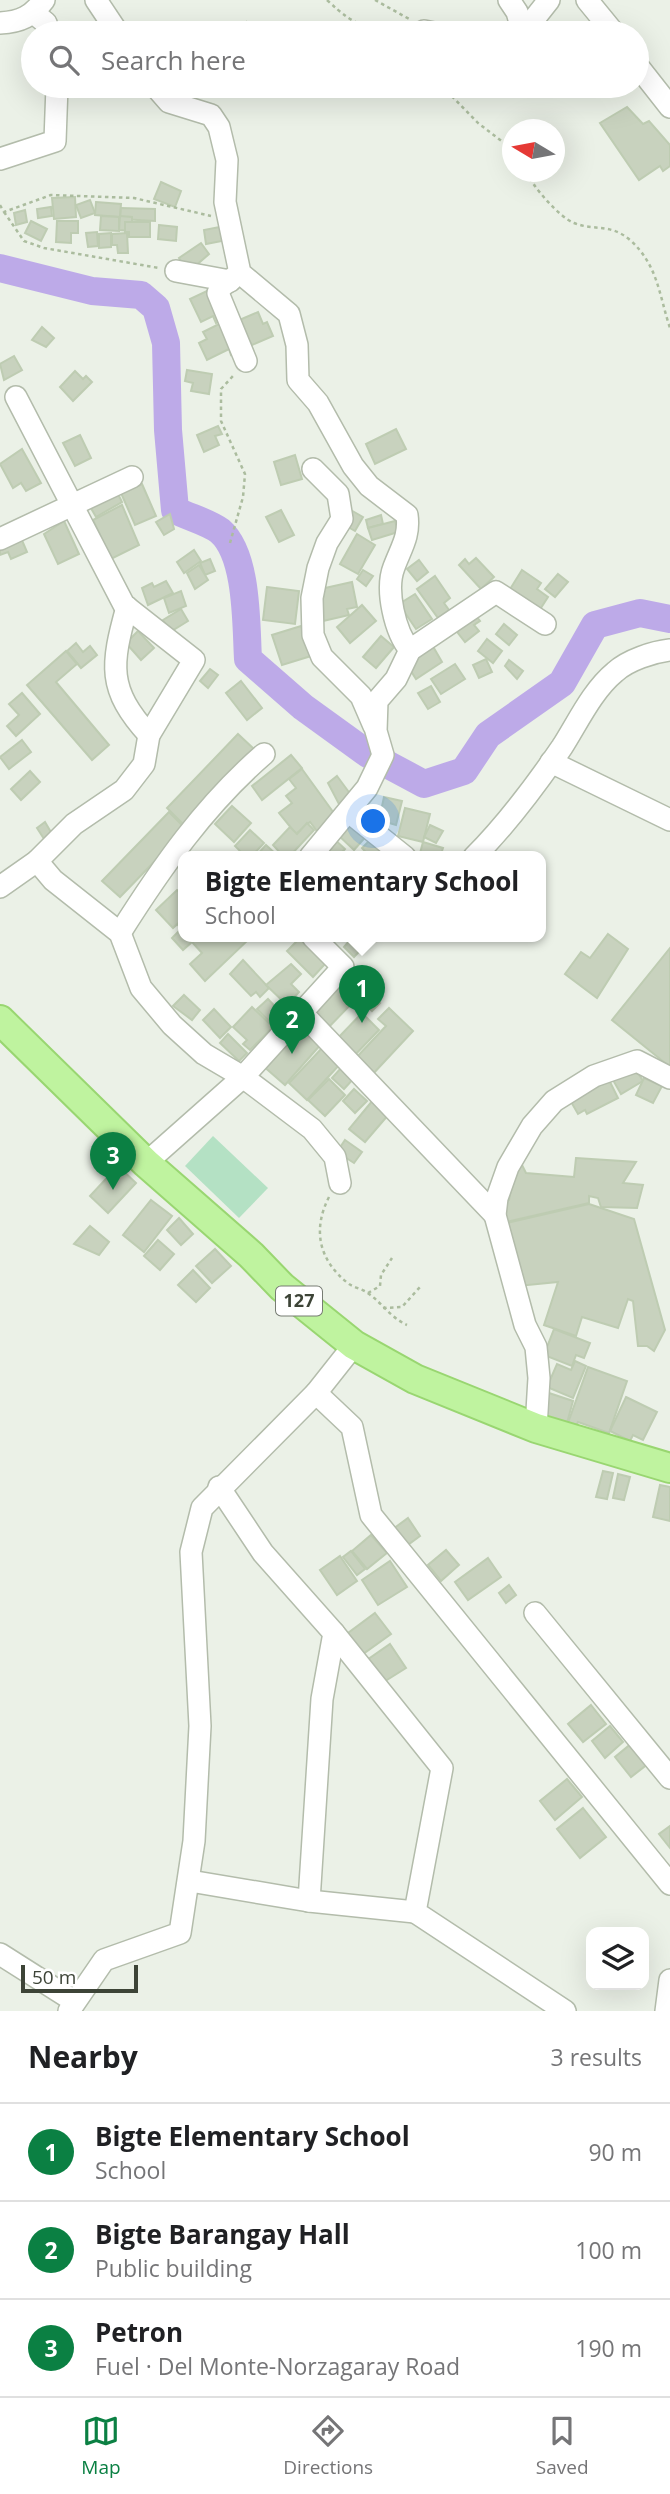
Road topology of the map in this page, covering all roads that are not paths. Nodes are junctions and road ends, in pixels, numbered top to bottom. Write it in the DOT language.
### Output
graph roads {
  1 [pos="96,0"];
  2 [pos="509,0"];
  3 [pos="549,0"];
  4 [pos="587,0"];
  5 [pos="39,7"];
  6 [pos="110,21"];
  7 [pos="520,21"];
  8 [pos="532,21"];
  9 [pos="604,21"];
  10 [pos="0,23"];
  11 [pos="649,80"];
  12 [pos="57,98"];
  13 [pos="166,98"];
  14 [pos="670,107"];
  15 [pos="0,159"];
  16 [pos="176,271"];
  17 [pos="235,277"];
  18 [pos="246,361"];
  19 [pos="16,397"];
  20 [pos="313,469"];
  21 [pos="132,477"];
  22 [pos="70,504"];
  23 [pos="0,539"];
  24 [pos="127,607"];
  25 [pos="545,624"];
  26 [pos="410,650"];
  27 [pos="670,650"];
  28 [pos="376,731"];
  29 [pos="149,736"];
  30 [pos="264,754"];
  31 [pos="551,762"];
  32 [pos="349,812"];
  33 [pos="670,820"];
  34 [pos="315,851"];
  35 [pos="398,851"];
  36 [pos="480,851"];
  37 [pos="37,861"];
  38 [pos="0,887"];
  39 [pos="120,933"];
  40 [pos="318,942"];
  41 [pos="302,1013"];
  42 [pos="0,1020"];
  43 [pos="243,1077"];
  44 [pos="670,1077"];
  45 [pos="146,1163"];
  46 [pos="340,1184"];
  47 [pos="495,1215"];
  48 [pos="354,1345"];
  49 [pos="316,1393"];
  50 [pos="536,1428"];
  51 [pos="670,1468"];
  52 [pos="219,1487"];
  53 [pos="535,1613"];
  54 [pos="334,1633"];
  55 [pos="670,1778"];
  56 [pos="190,1881"];
  57 [pos="670,1884"];
  58 [pos="309,1901"];
  59 [pos="415,1912"];
  60 [pos="0,1954"];
  61 [pos="670,1980"];
  62 [pos="71,2006"];
  63 [pos="565,2011"];
  64 [pos="666,2011"];
  1 -- 6 [label="street"];
  2 -- 7 [label="street"];
  3 -- 8 [label="street"];
  4 -- 9 [label="street"];
  5 -- 10 [label="street"];
  11 -- 14 [label="street"];
  12 -- 15 [label="street"];
  13 -- 17 [label="street"];
  16 -- 17 [label="street"];
  17 -- 18 [label="street"];
  17 -- 26 [label="street"];
  19 -- 22 [label="street"];
  20 -- 28 [label="street"];
  21 -- 22 [label="street"];
  22 -- 23 [label="street"];
  22 -- 24 [label="street"];
  24 -- 29 [label="street"];
  24 -- 29 [label="street"];
  25 -- 26 [label="street"];
  26 -- 28 [label="street"];
  27 -- 31 [label="street"];
  28 -- 32 [label="street"];
  29 -- 37 [label="street"];
  30 -- 39 [label="street"];
  31 -- 33 [label="street"];
  31 -- 36 [label="street"];
  32 -- 34 [label="street"];
  32 -- 35 [label="street"];
  37 -- 38 [label="street"];
  37 -- 39 [label="street"];
  39 -- 43 [label="street"];
  40 -- 41 [label="street"];
  41 -- 43 [label="street"];
  41 -- 47 [label="street"];
  42 -- 45 [label="main road, 127"];
  43 -- 45 [label="street"];
  43 -- 46 [label="street"];
  44 -- 47 [label="street"];
  45 -- 48 [label="main road, 127"];
  47 -- 50 [label="street"];
  48 -- 49 [label="street"];
  48 -- 50 [label="main road, 127"];
  49 -- 52 [label="street"];
  49 -- 57 [label="street"];
  50 -- 51 [label="main road, 127"];
  52 -- 54 [label="street"];
  52 -- 56 [label="street"];
  53 -- 55 [label="street"];
  54 -- 58 [label="street"];
  54 -- 59 [label="street"];
  56 -- 58 [label="street"];
  56 -- 62 [label="street"];
  58 -- 59 [label="street"];
  59 -- 63 [label="street"];
  60 -- 62 [label="street"];
  61 -- 64 [label="street"];
}
